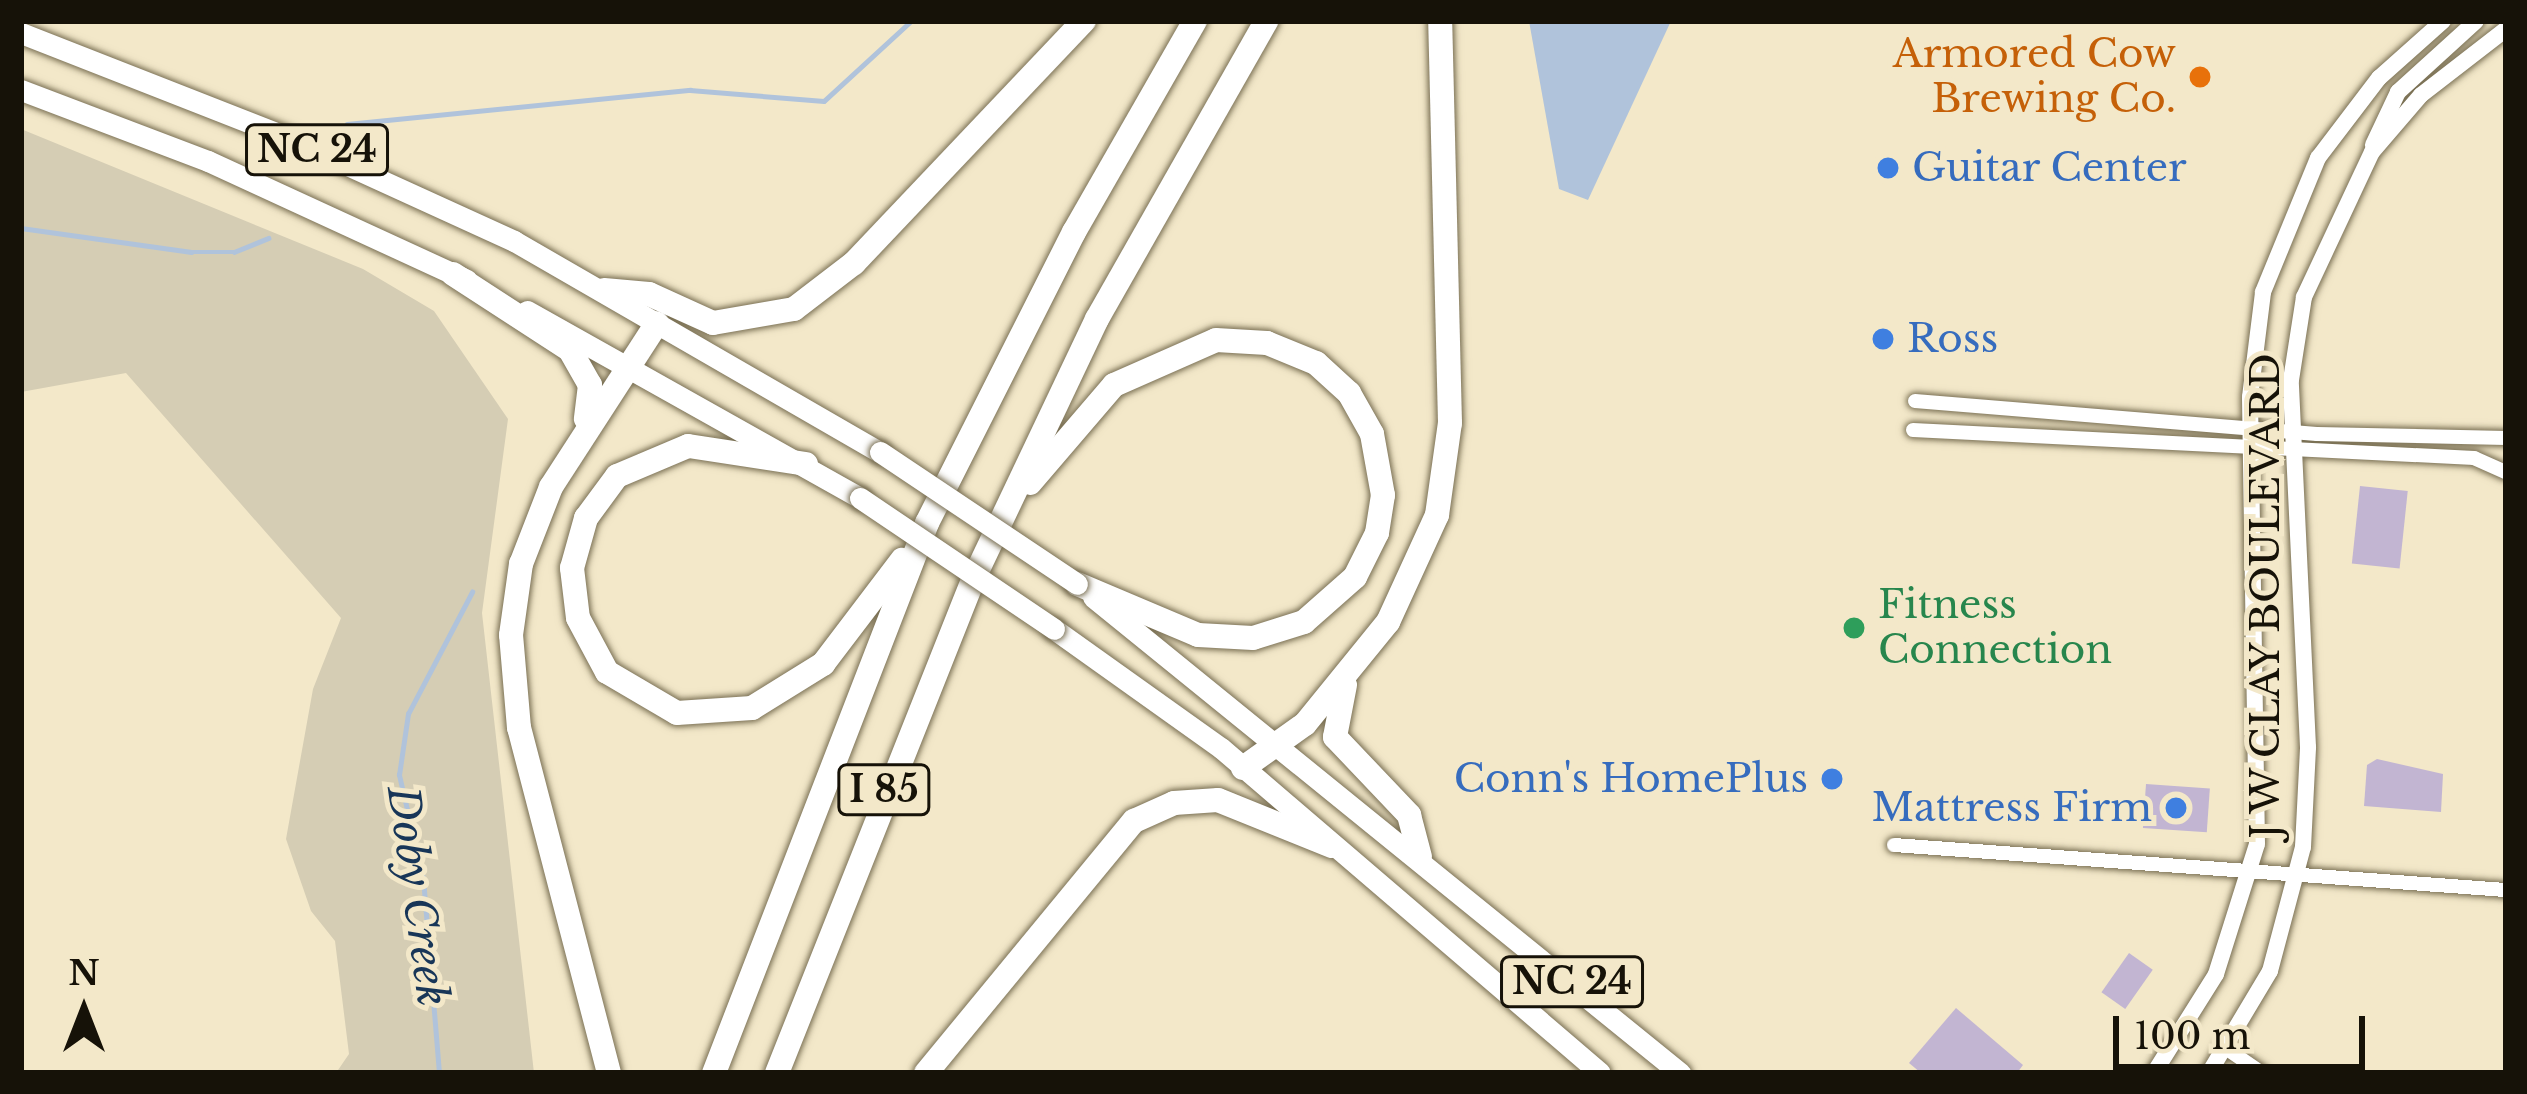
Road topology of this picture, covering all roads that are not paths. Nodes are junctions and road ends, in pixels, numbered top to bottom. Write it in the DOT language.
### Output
graph roads {
  1 [pos="1084,21"];
  2 [pos="1195,21"];
  3 [pos="1266,21"];
  4 [pos="1440,21"];
  5 [pos="2443,21"];
  6 [pos="2476,21"];
  7 [pos="2506,29"];
  8 [pos="21,33"];
  9 [pos="21,90"];
  10 [pos="2372,152"];
  11 [pos="453,274"];
  12 [pos="604,290"];
  13 [pos="657,323"];
  14 [pos="626,363"];
  15 [pos="1915,401"];
  16 [pos="586,425"];
  17 [pos="2250,425"];
  18 [pos="1913,430"];
  19 [pos="2292,432"];
  20 [pos="2506,438"];
  21 [pos="2252,453"];
  22 [pos="2292,455"];
  23 [pos="806,464"];
  24 [pos="2506,472"];
  25 [pos="1006,513"];
  26 [pos="927,524"];
  27 [pos="1077,584"];
  28 [pos="1360,657"];
  29 [pos="1282,743"];
  30 [pos="1243,768"];
  31 [pos="1894,845"];
  32 [pos="1332,846"];
  33 [pos="1420,857"];
  34 [pos="2253,868"];
  35 [pos="2298,873"];
  36 [pos="2506,890"];
  37 [pos="2227,1048"];
  38 [pos="609,1073"];
  39 [pos="714,1073"];
  40 [pos="777,1073"];
  41 [pos="926,1073"];
  42 [pos="1600,1073"];
  43 [pos="1680,1073"];
  44 [pos="2154,1073"];
  45 [pos="2209,1073"];
  46 [pos="2262,1073"];
  1 -- 12 [label="highway"];
  2 -- 26 [label="highway, I 85"];
  3 -- 25 [label="highway, I 85"];
  4 -- 28 [label="highway"];
  5 -- 17 [label="street, J W CLAY BOULEVARD"];
  6 -- 10 [label="street"];
  7 -- 10 [label="street, J W CLAY BOULEVARD"];
  8 -- 12 [label="main road, NC 24"];
  9 -- 11 [label="main road, NC 24"];
  10 -- 19 [label="street, J W CLAY BOULEVARD"];
  11 -- 14 [label="main road, NC 24"];
  11 -- 16 [label="highway"];
  12 -- 13 [label="main road, NC 24"];
  13 -- 14 [label="highway"];
  13 -- 27 [label="main road, NC 24, bridge"];
  14 -- 16 [label="highway"];
  14 -- 23 [label="main road, NC 24"];
  15 -- 17 [label="street"];
  16 -- 38 [label="highway"];
  17 -- 19 [label="street"];
  17 -- 21 [label="street, J W CLAY BOULEVARD"];
  18 -- 21 [label="street"];
  19 -- 20 [label="street"];
  19 -- 22 [label="street, J W CLAY BOULEVARD"];
  21 -- 22 [label="street"];
  21 -- 34 [label="street, J W CLAY BOULEVARD"];
  22 -- 24 [label="street"];
  22 -- 35 [label="street, J W CLAY BOULEVARD"];
  23 -- 26 [label="highway"];
  23 -- 30 [label="main road, NC 24, bridge"];
  25 -- 27 [label="highway"];
  25 -- 40 [label="highway, I 85"];
  26 -- 39 [label="highway, I 85"];
  27 -- 29 [label="main road, NC 24"];
  28 -- 29 [label="highway"];
  28 -- 33 [label="highway"];
  29 -- 30 [label="highway"];
  29 -- 33 [label="main road, NC 24"];
  30 -- 32 [label="main road, NC 24"];
  31 -- 34 [label="street"];
  32 -- 41 [label="highway"];
  32 -- 42 [label="main road, NC 24"];
  33 -- 43 [label="main road, NC 24"];
  34 -- 35 [label="street"];
  34 -- 44 [label="street, J W CLAY BOULEVARD"];
  35 -- 36 [label="street"];
  35 -- 37 [label="street, J W CLAY BOULEVARD"];
  37 -- 45 [label="street, J W CLAY BOULEVARD"];
  37 -- 46 [label="street"];
}
